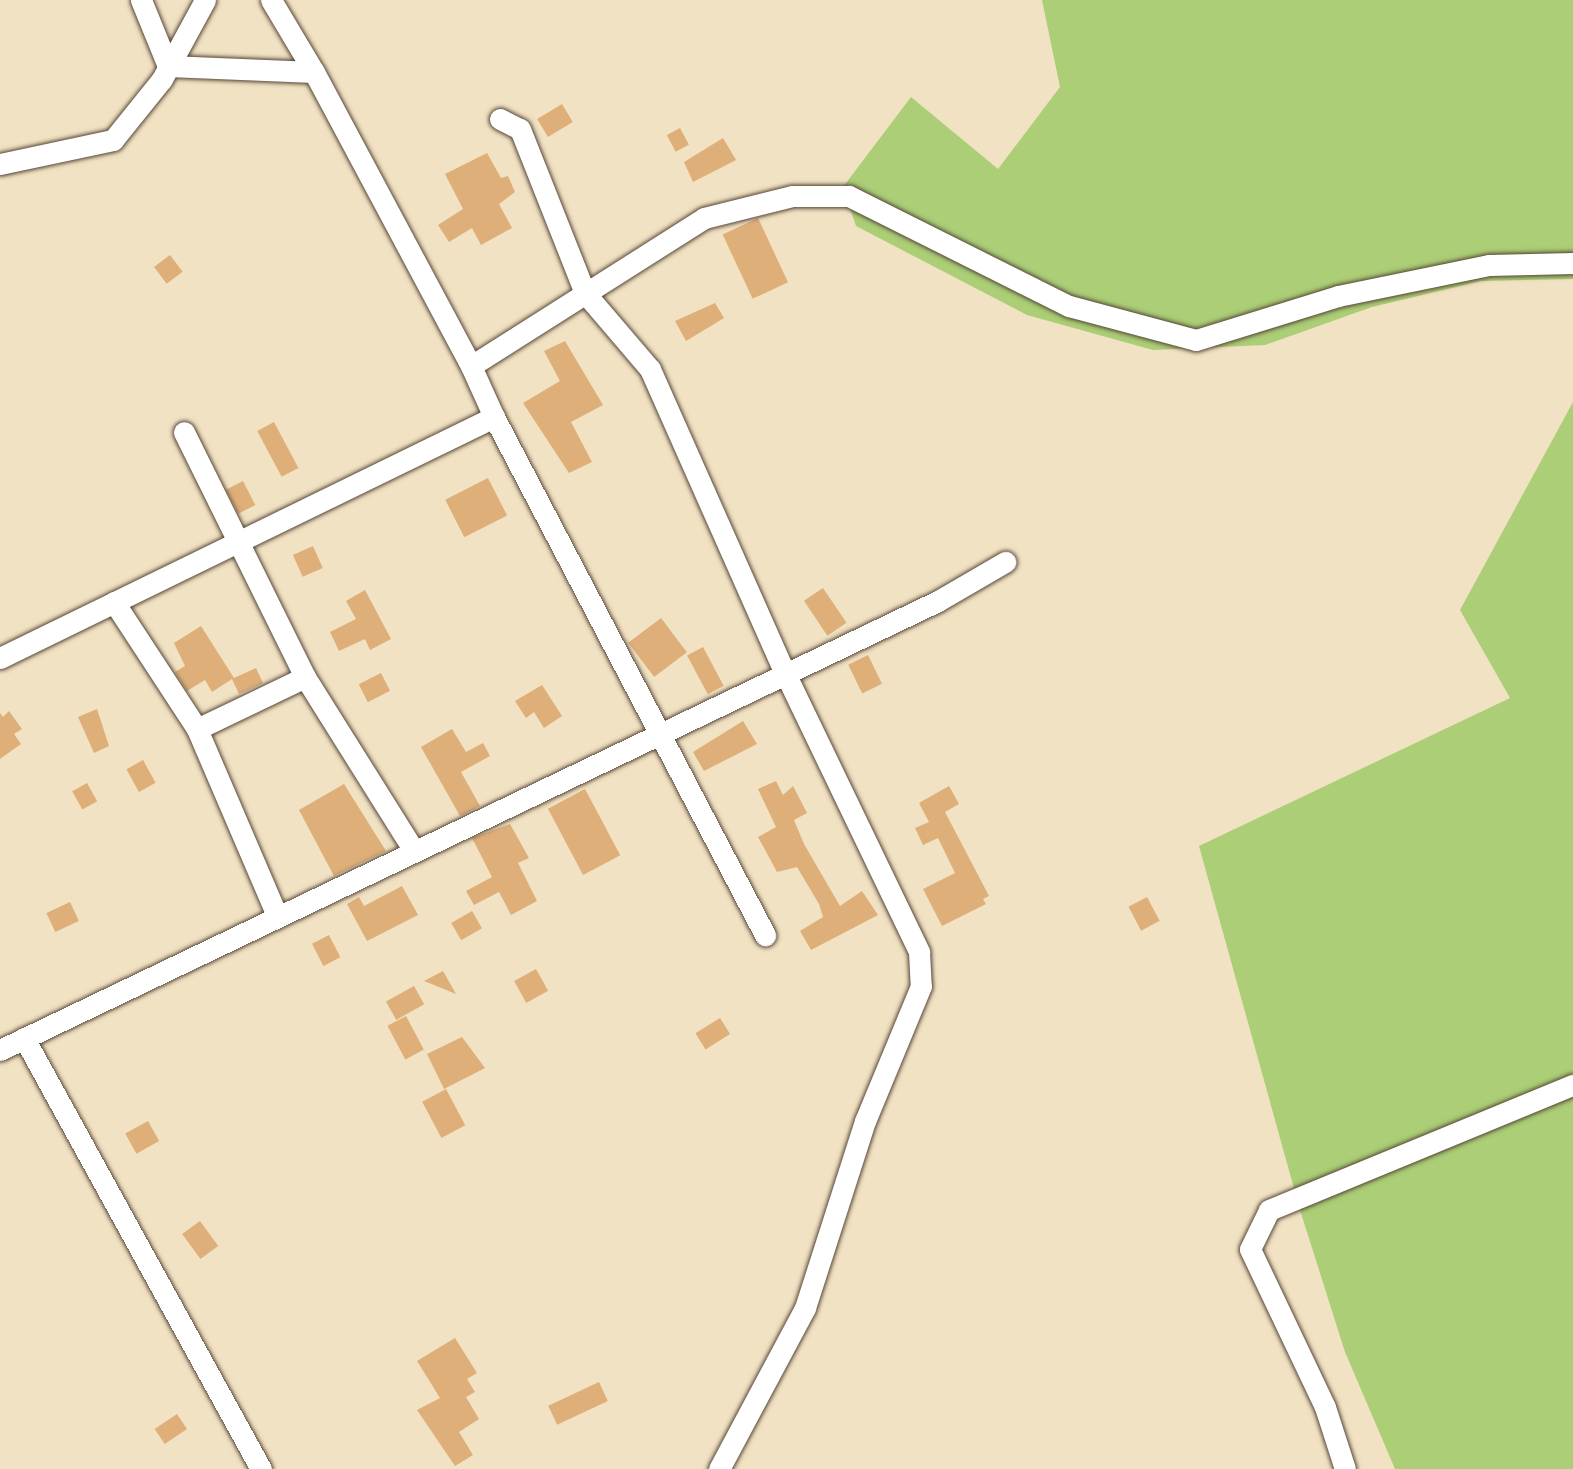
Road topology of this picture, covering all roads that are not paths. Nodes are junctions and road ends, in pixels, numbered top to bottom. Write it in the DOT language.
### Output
graph roads {
  1 [pos="141,0"];
  2 [pos="205,0"];
  3 [pos="271,0"];
  4 [pos="168,66"];
  5 [pos="314,72"];
  6 [pos="500,120"];
  7 [pos="0,165"];
  8 [pos="1573,263"];
  9 [pos="585,293"];
  10 [pos="471,366"];
  11 [pos="494,417"];
  12 [pos="184,432"];
  13 [pos="238,542"];
  14 [pos="1005,562"];
  15 [pos="114,602"];
  16 [pos="0,658"];
  17 [pos="785,673"];
  18 [pos="305,677"];
  19 [pos="197,729"];
  20 [pos="659,732"];
  21 [pos="414,850"];
  22 [pos="277,916"];
  23 [pos="765,935"];
  24 [pos="24,1038"];
  25 [pos="0,1050"];
  26 [pos="1573,1085"];
  27 [pos="261,1469"];
  28 [pos="719,1469"];
  29 [pos="1345,1469"];
  1 -- 4 [label="street"];
  2 -- 4 [label="street"];
  3 -- 5 [label="street"];
  4 -- 5 [label="street"];
  4 -- 7 [label="street"];
  5 -- 10 [label="street"];
  6 -- 9 [label="street"];
  8 -- 9 [label="street"];
  9 -- 10 [label="street"];
  9 -- 17 [label="street"];
  10 -- 11 [label="street"];
  11 -- 13 [label="street"];
  11 -- 20 [label="street"];
  12 -- 13 [label="street"];
  13 -- 15 [label="street"];
  13 -- 18 [label="street"];
  14 -- 17 [label="street"];
  15 -- 16 [label="street"];
  15 -- 19 [label="street"];
  17 -- 20 [label="street"];
  17 -- 28 [label="street"];
  18 -- 19 [label="street"];
  18 -- 21 [label="street"];
  19 -- 22 [label="street"];
  20 -- 21 [label="street"];
  20 -- 23 [label="street"];
  21 -- 22 [label="street"];
  22 -- 24 [label="street"];
  24 -- 25 [label="street"];
  24 -- 27 [label="street"];
  26 -- 29 [label="street"];
}
